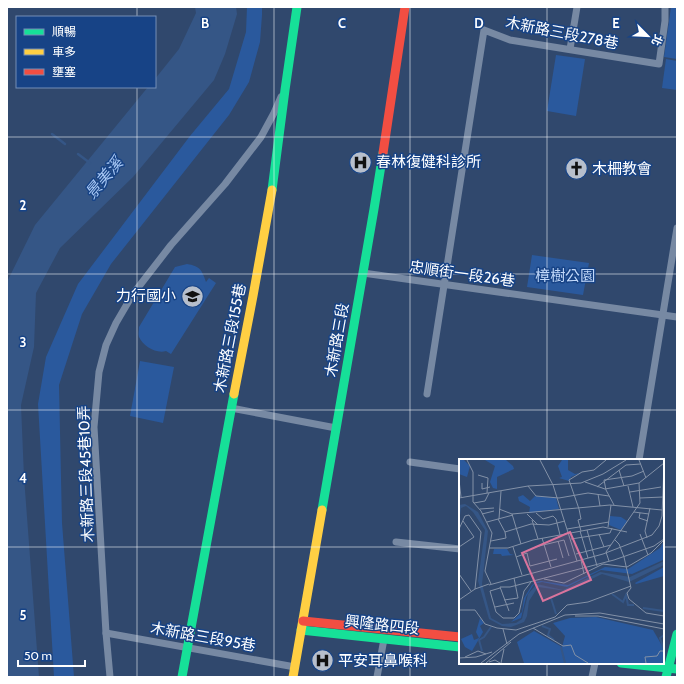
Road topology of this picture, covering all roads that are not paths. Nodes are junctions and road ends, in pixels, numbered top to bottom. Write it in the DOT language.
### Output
graph roads {
  1 [pos="297,7"];
  2 [pos="404,7"];
  3 [pos="577,7"];
  4 [pos="664,7"];
  5 [pos="570,49"];
  6 [pos="285,86"];
  7 [pos="677,228"];
  8 [pos="363,273"];
  9 [pos="444,284"];
  10 [pos="663,315"];
  11 [pos="677,317"];
  12 [pos="427,394"];
  13 [pos="231,408"];
  14 [pos="336,428"];
  15 [pos="639,459"];
  16 [pos="410,462"];
  17 [pos="459,469"];
  18 [pos="396,542"];
  19 [pos="459,549"];
  20 [pos="302,626"];
  21 [pos="106,633"];
  22 [pos="677,634"];
  23 [pos="459,637"];
  24 [pos="384,639"];
  25 [pos="459,647"];
  26 [pos="187,648"];
  27 [pos="595,664"];
  28 [pos="646,664"];
  29 [pos="670,665"];
  30 [pos="295,667"];
  31 [pos="110,677"];
  32 [pos="182,677"];
  33 [pos="293,677"];
  34 [pos="377,677"];
  35 [pos="592,677"];
  1 -- 6 [label="main road, 木新路三段155巷"];
  2 -- 8 [label="main road, 木新路三段"];
  3 -- 5 [label="street"];
  4 -- 5 [label="street, 木新路三段278巷"];
  5 -- 9 [label="street, 木新路三段278巷"];
  6 -- 13 [label="main road, 木新路三段155巷"];
  6 -- 21 [label="street, 木新路三段45巷10弄"];
  7 -- 10 [label="street"];
  8 -- 9 [label="street, 忠順街一段26巷"];
  8 -- 14 [label="main road, 木新路三段"];
  9 -- 10 [label="street, 忠順街一段26巷"];
  9 -- 12 [label="street"];
  10 -- 11 [label="street, 忠順街一段26巷"];
  10 -- 15 [label="street"];
  13 -- 14 [label="street, 木新路三段155巷"];
  13 -- 26 [label="main road"];
  14 -- 20 [label="main road, 木新路三段"];
  16 -- 17 [label="street"];
  18 -- 19 [label="street"];
  20 -- 23 [label="main road, 興隆路四段"];
  20 -- 24 [label="main road, 興隆路四段"];
  20 -- 30 [label="main road, 木新路三段"];
  21 -- 26 [label="street, 木新路三段95巷"];
  21 -- 31 [label="street, 木新路三段45巷10弄"];
  22 -- 29 [label="main road"];
  24 -- 25 [label="main road, 興隆路四段"];
  24 -- 34 [label="street"];
  26 -- 30 [label="street, 木新路三段95巷"];
  26 -- 32 [label="main road"];
  27 -- 35 [label="street"];
  28 -- 29 [label="main road"];
  30 -- 33 [label="main road, 木新路三段"];
}
